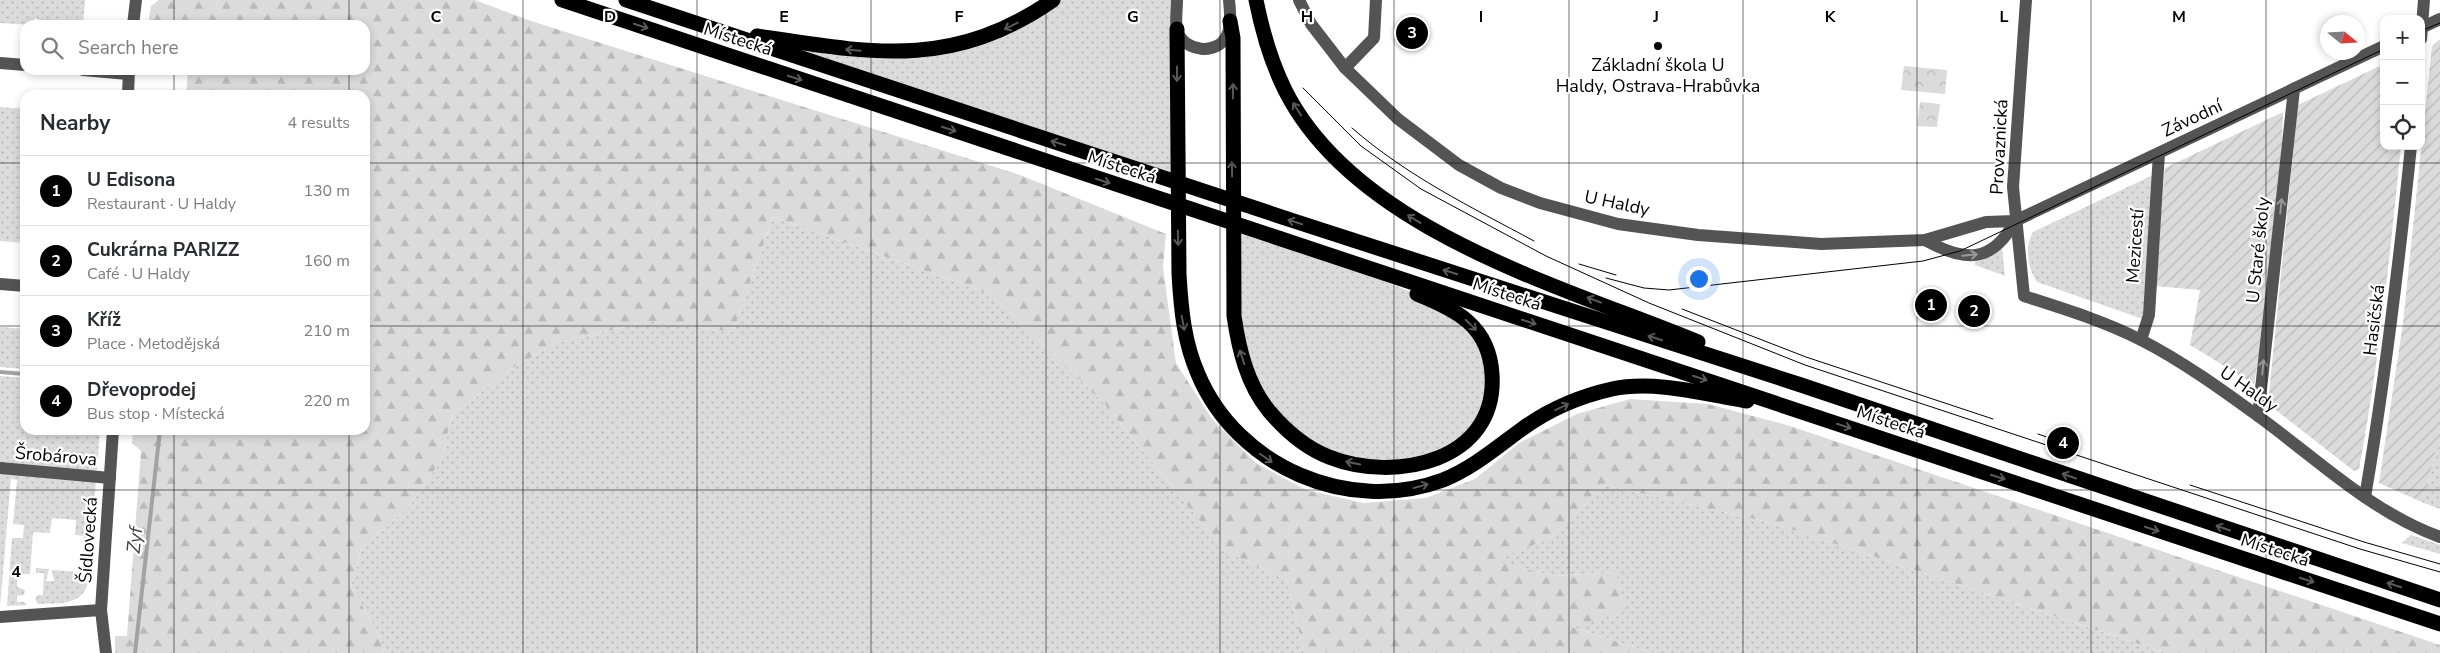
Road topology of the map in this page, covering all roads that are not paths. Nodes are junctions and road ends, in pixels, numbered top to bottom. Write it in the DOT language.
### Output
graph roads {
  1 [pos="136,0"];
  2 [pos="562,0"];
  3 [pos="626,0"];
  4 [pos="1053,0"];
  5 [pos="1177,0"];
  6 [pos="1229,0"];
  7 [pos="1256,0"];
  8 [pos="1299,0"];
  9 [pos="1376,0"];
  10 [pos="2026,0"];
  11 [pos="2424,0"];
  12 [pos="2423,15"];
  13 [pos="134,20"];
  14 [pos="2440,20"];
  15 [pos="1230,21"];
  16 [pos="1177,29"];
  17 [pos="715,30"];
  18 [pos="2425,30"];
  19 [pos="2380,48"];
  20 [pos="0,63"];
  21 [pos="20,65"];
  22 [pos="1345,68"];
  23 [pos="128,75"];
  24 [pos="2294,89"];
  25 [pos="128,90"];
  26 [pos="2410,150"];
  27 [pos="2159,153"];
  28 [pos="2015,221"];
  29 [pos="1284,240"];
  30 [pos="1925,240"];
  31 [pos="0,284"];
  32 [pos="20,286"];
  33 [pos="2024,296"];
  34 [pos="2141,340"];
  35 [pos="1801,385"];
  36 [pos="1798,410"];
  37 [pos="2258,416"];
  38 [pos="113,435"];
  39 [pos="0,468"];
  40 [pos="110,478"];
  41 [pos="2365,496"];
  42 [pos="2440,537"];
  43 [pos="2440,600"];
  44 [pos="100,610"];
  45 [pos="0,617"];
  46 [pos="2440,624"];
  47 [pos="106,653"];
  1 -- 13 [label="street"];
  2 -- 29 [label="highway, Místecká, one-way"];
  3 -- 17 [label="highway, Místecká"];
  4 -- 17 [label="highway, one-way"];
  5 -- 16 [label="street"];
  6 -- 15 [label="street"];
  35 -- 7 [label="highway, one-way"];
  8 -- 22 [label="street, U Haldy"];
  9 -- 22 [label="street"];
  10 -- 28 [label="street, Provaznická"];
  11 -- 12 [label="street"];
  14 -- 18 [label="street"];
  15 -- 16 [label="street"];
  29 -- 15 [label="highway, one-way"];
  16 -- 36 [label="highway, one-way"];
  35 -- 17 [label="highway, Místecká, one-way"];
  19 -- 24 [label="street, Závodní"];
  20 -- 21 [label="street"];
  22 -- 30 [label="street, U Haldy"];
  23 -- 25 [label="street"];
  24 -- 27 [label="street, Závodní"];
  37 -- 24 [label="street, U Staré školy, one-way"];
  26 -- 41 [label="street, Hasičská"];
  27 -- 28 [label="street, Závodní"];
  27 -- 34 [label="street, Mezicestí"];
  28 -- 30 [label="street, U Haldy"];
  30 -- 28 [label="street, one-way"];
  28 -- 33 [label="street, Provaznická"];
  29 -- 36 [label="highway, Místecká, one-way"];
  31 -- 32 [label="street"];
  33 -- 34 [label="street, U Haldy"];
  34 -- 37 [label="street, U Haldy"];
  43 -- 35 [label="highway, Místecká, one-way"];
  36 -- 46 [label="highway, Místecká, one-way"];
  37 -- 41 [label="street, U Haldy"];
  38 -- 40 [label="street, Šídlovecká"];
  39 -- 40 [label="street, Šrobárova"];
  40 -- 44 [label="street, Šídlovecká"];
  41 -- 42 [label="street, U Haldy"];
  44 -- 45 [label="street"];
  44 -- 47 [label="street, Šídlovecká"];
}
